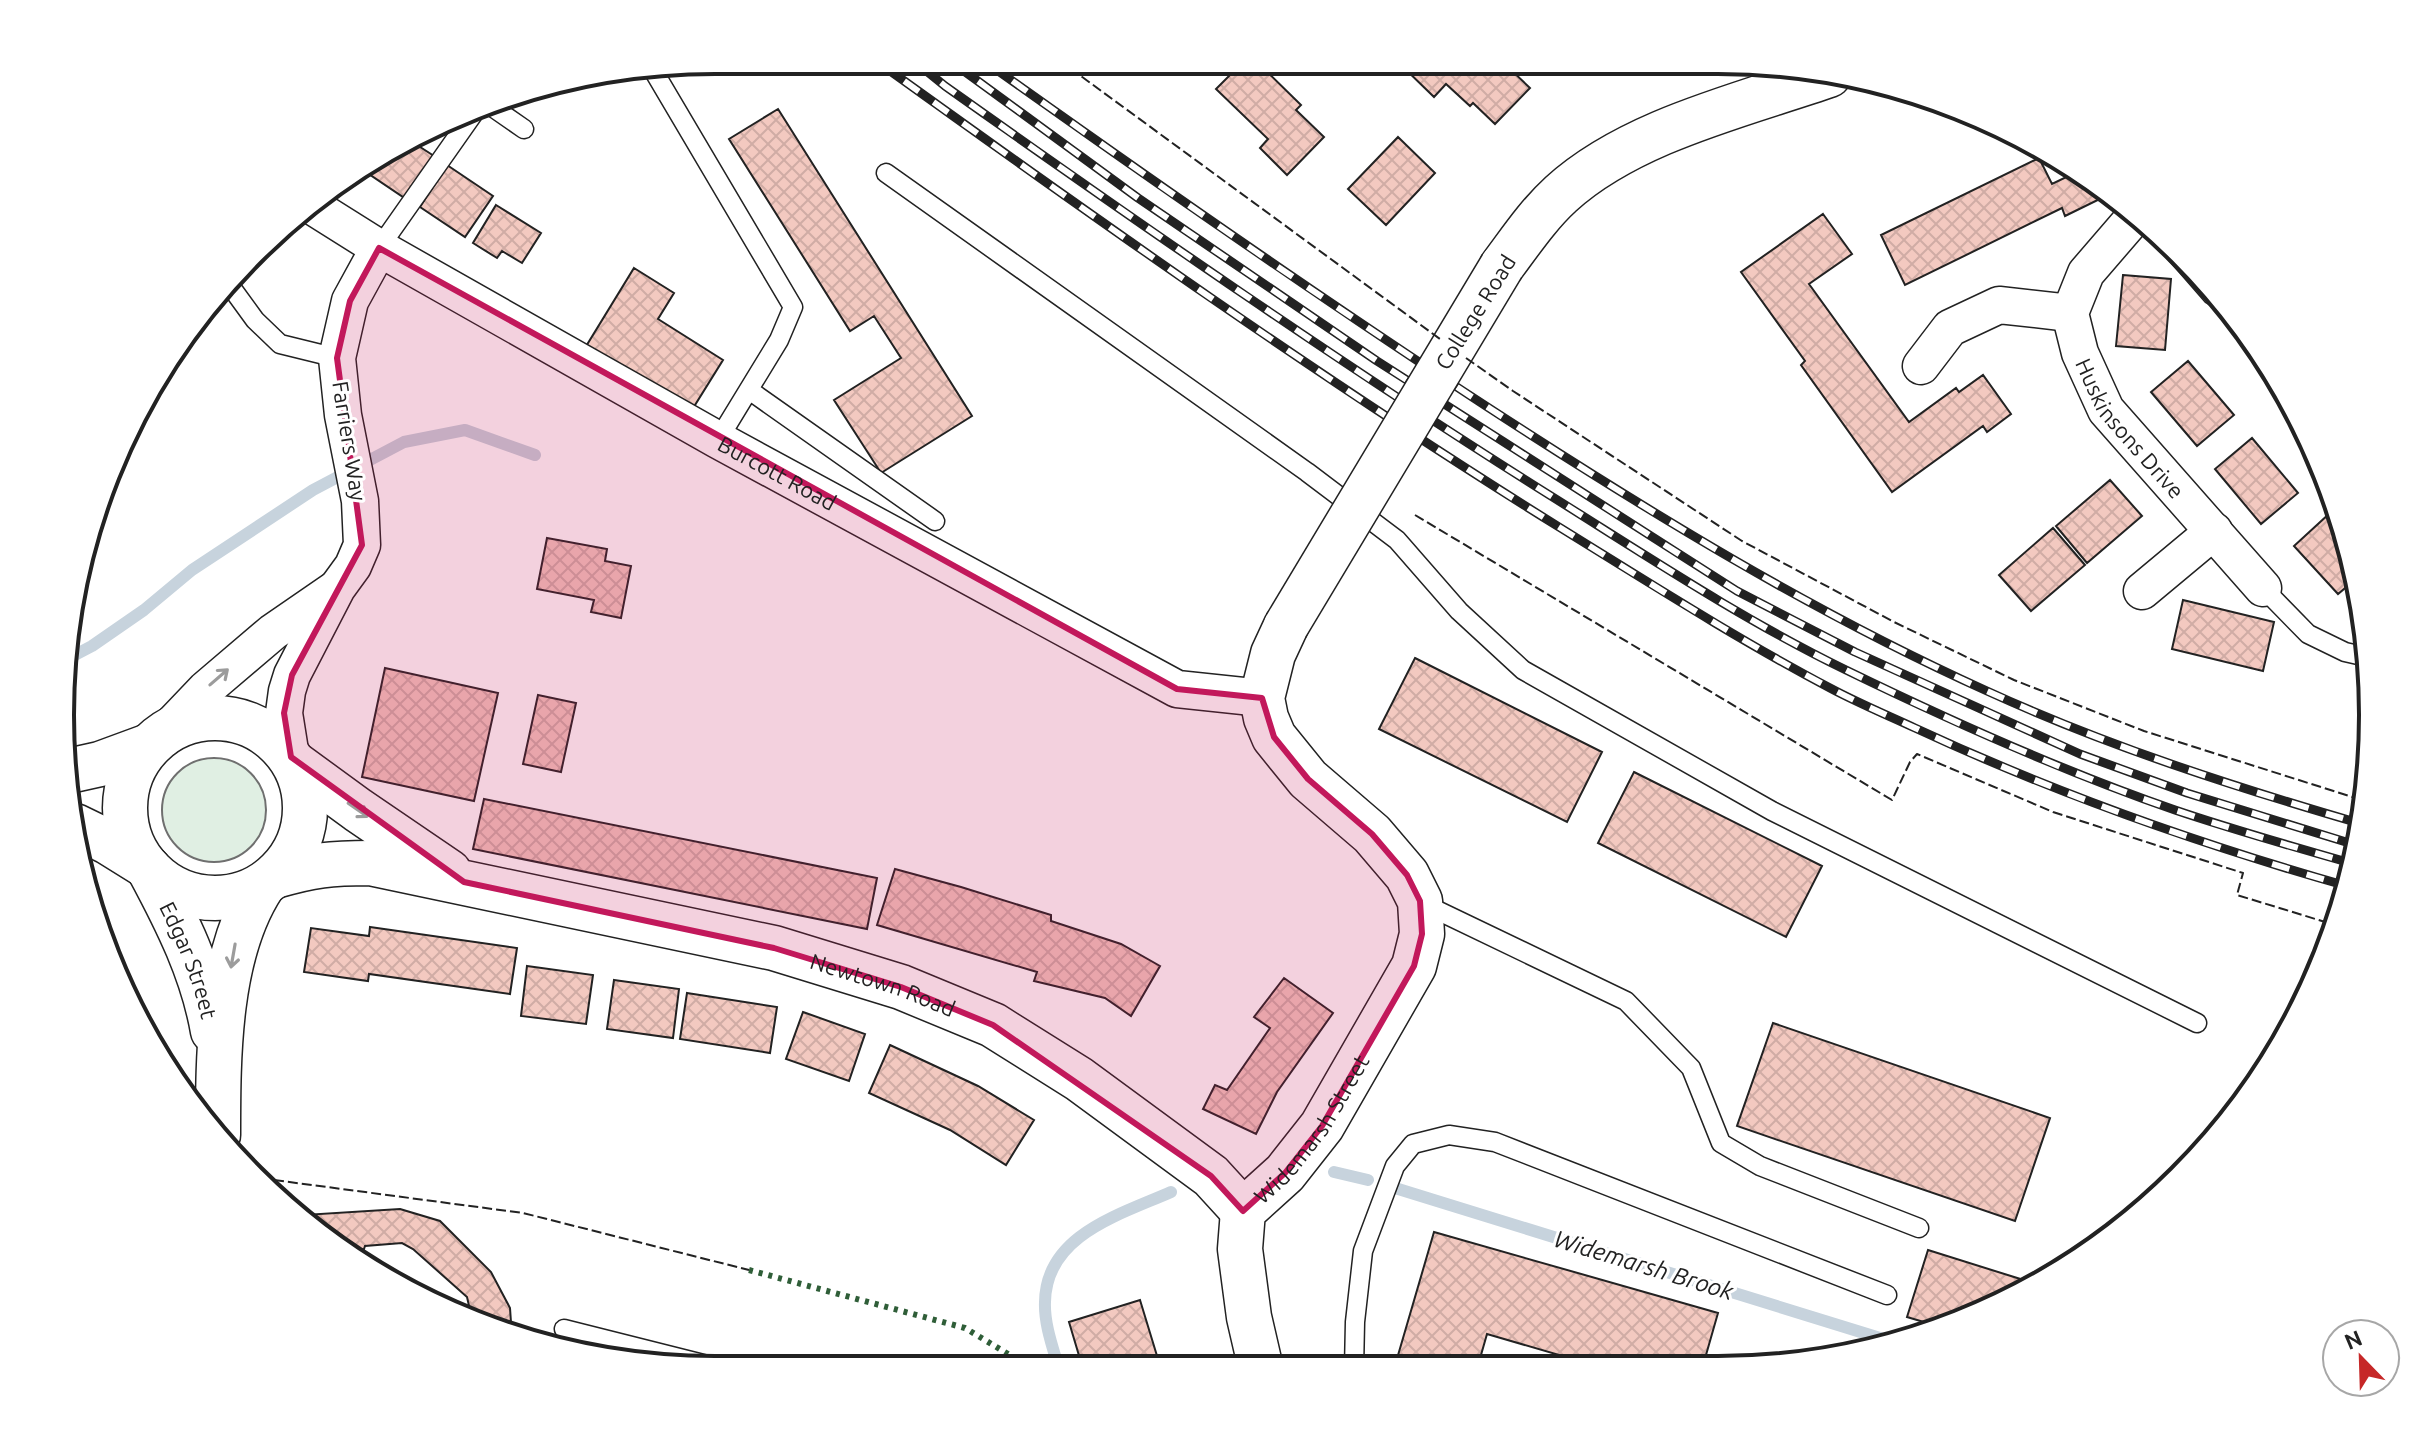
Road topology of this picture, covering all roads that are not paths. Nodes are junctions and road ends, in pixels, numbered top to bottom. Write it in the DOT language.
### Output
graph roads {
  1 [pos="657,77"];
  2 [pos="1812,81"];
  3 [pos="499,112"];
  4 [pos="465,125"];
  5 [pos="524,129"];
  6 [pos="886,173"];
  7 [pos="319,211"];
  8 [pos="2129,223"];
  9 [pos="379,248"];
  10 [pos="234,291"];
  11 [pos="2070,313"];
  12 [pos="337,358"];
  13 [pos="1921,366"];
  14 [pos="749,390"];
  15 [pos="718,440"];
  16 [pos="935,521"];
  17 [pos="2214,531"];
  18 [pos="337,588"];
  19 [pos="2263,588"];
  20 [pos="2142,591"];
  21 [pos="2356,655"];
  22 [pos="1262,698"];
  23 [pos="157,740"];
  24 [pos="293,761"];
  25 [pos="76,769"];
  26 [pos="84,831"];
  27 [pos="147,867"];
  28 [pos="269,881"];
  29 [pos="464,882"];
  30 [pos="1420,901"];
  31 [pos="2197,1023"];
  32 [pos="218,1057"];
  33 [pos="218,1120"];
  34 [pos="1243,1211"];
  35 [pos="1919,1228"];
  36 [pos="1887,1295"];
  37 [pos="564,1329"];
  38 [pos="664,1354"];
  39 [pos="1258,1356"];
  40 [pos="1354,1356"];
  1 -- 14 [label="lane"];
  2 -- 22 [label="main road, College Road, bridge"];
  3 -- 5 [label="lane"];
  4 -- 9 [label="lane"];
  6 -- 31 [label="lane"];
  7 -- 9 [label="street, Burcott Road"];
  8 -- 11 [label="street"];
  9 -- 12 [label="street, Farriers Way"];
  9 -- 15 [label="street, Burcott Road"];
  10 -- 12 [label="lane"];
  11 -- 13 [label="street"];
  11 -- 17 [label="street, Huskinsons Drive"];
  12 -- 18 [label="street, Farriers Way"];
  14 -- 15 [label="lane"];
  14 -- 16 [label="lane"];
  15 -- 22 [label="street, Burcott Road"];
  17 -- 19 [label="street, Huskinsons Drive"];
  17 -- 20 [label="street"];
  23 -- 18 [label="street, Farriers Way, one-way"];
  18 -- 24 [label="street, Farriers Way"];
  19 -- 21 [label="lane"];
  22 -- 30 [label="main road"];
  23 -- 24 [label="main road"];
  23 -- 25 [label="main road"];
  23 -- 27 [label="main road"];
  24 -- 28 [label="main road"];
  24 -- 29 [label="main road, Newtown Road, one-way"];
  26 -- 27 [label="main road"];
  27 -- 28 [label="main road"];
  27 -- 32 [label="main road, Edgar Street"];
  28 -- 29 [label="main road, Newtown Road"];
  28 -- 32 [label="main road, Edgar Street, one-way"];
  29 -- 34 [label="main road, Newtown Road"];
  30 -- 34 [label="main road, Widemarsh Street"];
  30 -- 35 [label="lane"];
  32 -- 33 [label="main road, Edgar Street"];
  34 -- 39 [label="main road, Widemarsh Street"];
  36 -- 40 [label="lane"];
  37 -- 38 [label="lane"];
}
